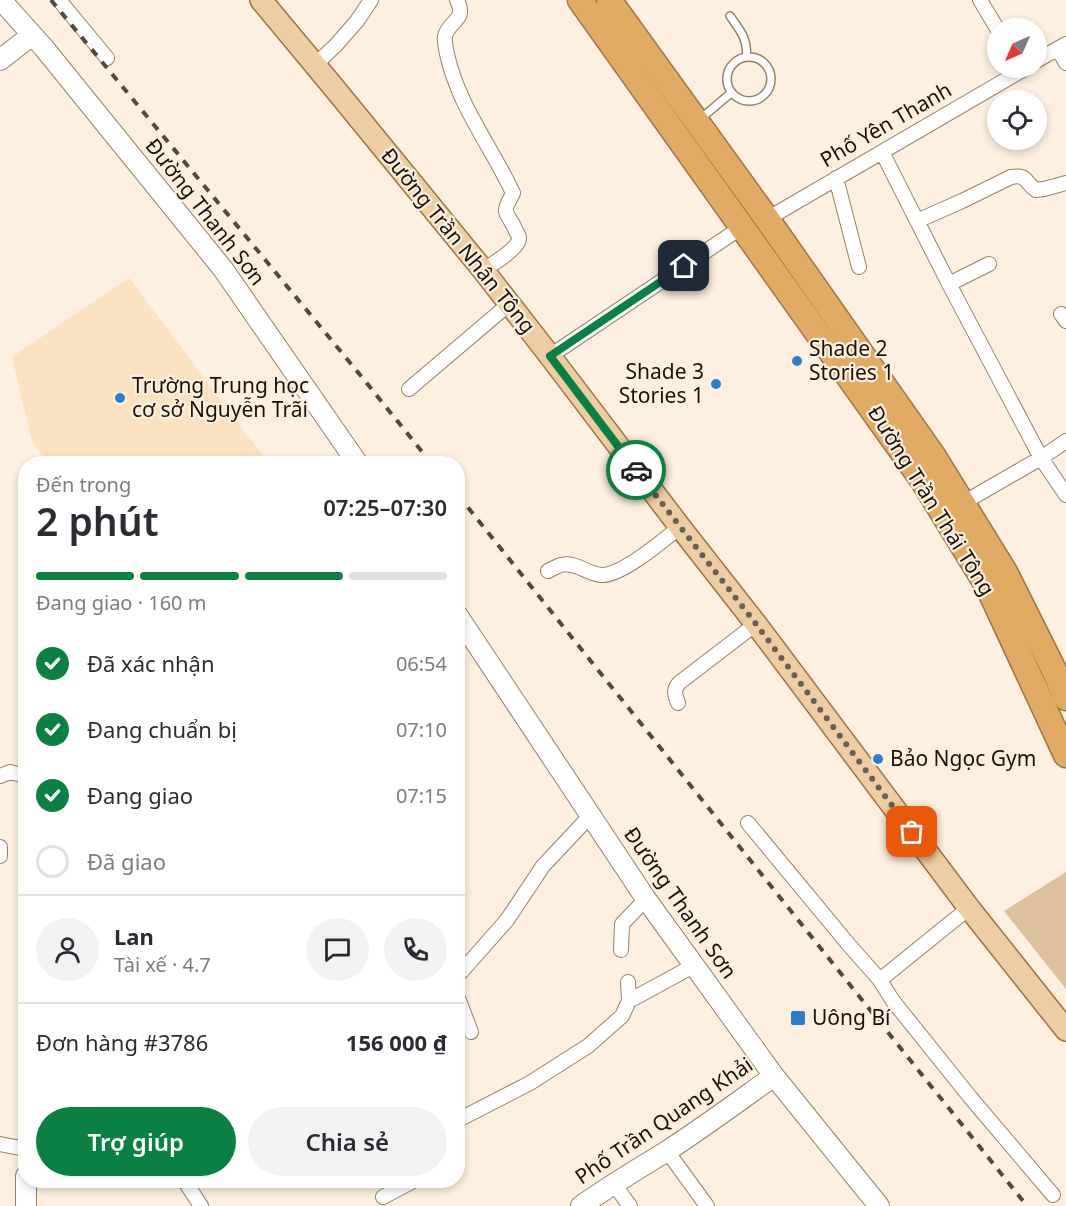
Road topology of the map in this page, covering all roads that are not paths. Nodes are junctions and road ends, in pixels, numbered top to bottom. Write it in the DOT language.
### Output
graph roads {
  1 [pos="1,0"];
  2 [pos="59,0"];
  3 [pos="261,0"];
  4 [pos="371,0"];
  5 [pos="457,0"];
  6 [pos="580,0"];
  7 [pos="609,0"];
  8 [pos="980,0"];
  9 [pos="730,16"];
  10 [pos="991,18"];
  11 [pos="32,35"];
  12 [pos="1062,47"];
  13 [pos="1047,55"];
  14 [pos="746,57"];
  15 [pos="107,58"];
  16 [pos="0,60"];
  17 [pos="1066,63"];
  18 [pos="315,64"];
  19 [pos="1005,78"];
  20 [pos="731,93"];
  21 [pos="697,122"];
  22 [pos="882,152"];
  23 [pos="836,178"];
  24 [pos="1066,183"];
  25 [pos="767,219"];
  26 [pos="917,221"];
  27 [pos="742,227"];
  28 [pos="989,264"];
  29 [pos="859,267"];
  30 [pos="483,270"];
  31 [pos="949,284"];
  32 [pos="509,304"];
  33 [pos="550,356"];
  34 [pos="864,377"];
  35 [pos="409,389"];
  36 [pos="1066,441"];
  37 [pos="352,456"];
  38 [pos="1041,458"];
  39 [pos="1066,495"];
  40 [pos="963,503"];
  41 [pos="680,527"];
  42 [pos="548,571"];
  43 [pos="756,624"];
  44 [pos="465,627"];
  45 [pos="1066,698"];
  46 [pos="678,703"];
  47 [pos="1066,755"];
  48 [pos="18,774"];
  49 [pos="0,776"];
  50 [pos="591,816"];
  51 [pos="748,823"];
  52 [pos="0,847"];
  53 [pos="0,856"];
  54 [pos="646,899"];
  55 [pos="969,908"];
  56 [pos="621,951"];
  57 [pos="695,965"];
  58 [pos="465,968"];
  59 [pos="879,979"];
  60 [pos="628,982"];
  61 [pos="629,1001"];
  62 [pos="465,1017"];
  63 [pos="1066,1030"];
  64 [pos="471,1032"];
  65 [pos="774,1076"];
  66 [pos="465,1116"];
  67 [pos="0,1144"];
  68 [pos="18,1147"];
  69 [pos="667,1151"];
  70 [pos="613,1183"];
  71 [pos="26,1188"];
  72 [pos="189,1188"];
  73 [pos="400,1188"];
  74 [pos="1053,1195"];
  75 [pos="383,1197"];
  76 [pos="26,1206"];
  77 [pos="201,1206"];
  78 [pos="581,1206"];
  79 [pos="630,1206"];
  80 [pos="707,1206"];
  81 [pos="879,1206"];
  1 -- 11 [label="street, Đường Thanh Sơn"];
  2 -- 15 [label="street"];
  3 -- 18 [label="main road, Đường Trần Nhân Tông"];
  4 -- 18 [label="street"];
  5 -- 30 [label="street"];
  6 -- 27 [label="highway, Đường Trần Thái Tông"];
  7 -- 21 [label="highway, Đường Trần Thái Tông"];
  8 -- 10 [label="street"];
  9 -- 14 [label="lane"];
  11 -- 16 [label="street"];
  11 -- 37 [label="street, Đường Thanh Sơn"];
  12 -- 13 [label="street"];
  12 -- 17 [label="street"];
  14 -- 20 [label="lane"];
  14 -- 20 [label="lane"];
  18 -- 30 [label="main road, Đường Trần Nhân Tông"];
  19 -- 22 [label="street, Phố Yên Thanh"];
  20 -- 21 [label="lane"];
  21 -- 25 [label="highway, Đường Trần Thái Tông"];
  22 -- 23 [label="street, Phố Yên Thanh"];
  22 -- 26 [label="street"];
  23 -- 25 [label="street, Phố Yên Thanh"];
  23 -- 29 [label="street"];
  24 -- 26 [label="street"];
  25 -- 34 [label="highway, Đường Trần Thái Tông"];
  26 -- 31 [label="street"];
  27 -- 33 [label="street"];
  27 -- 34 [label="highway, Đường Trần Thái Tông"];
  28 -- 31 [label="street"];
  30 -- 32 [label="main road, Đường Trần Nhân Tông"];
  31 -- 38 [label="street"];
  32 -- 33 [label="main road, Đường Trần Nhân Tông"];
  32 -- 35 [label="street"];
  33 -- 41 [label="main road, Đường Trần Nhân Tông"];
  34 -- 40 [label="highway, Đường Trần Thái Tông"];
  34 -- 47 [label="highway, Đường Trần Thái Tông"];
  36 -- 38 [label="street"];
  38 -- 39 [label="street"];
  38 -- 40 [label="street"];
  40 -- 45 [label="highway, Đường Trần Thái Tông"];
  41 -- 42 [label="street"];
  41 -- 43 [label="main road, Đường Trần Nhân Tông"];
  43 -- 46 [label="street"];
  43 -- 55 [label="main road, Đường Trần Nhân Tông"];
  44 -- 50 [label="street, Đường Thanh Sơn"];
  48 -- 49 [label="street"];
  50 -- 54 [label="street, Đường Thanh Sơn"];
  50 -- 58 [label="street"];
  51 -- 59 [label="street"];
  52 -- 53 [label="street"];
  54 -- 56 [label="street"];
  54 -- 57 [label="street, Đường Thanh Sơn"];
  55 -- 59 [label="street"];
  55 -- 63 [label="main road, Đường Trần Nhân Tông"];
  57 -- 61 [label="street"];
  57 -- 65 [label="street, Đường Thanh Sơn"];
  59 -- 74 [label="street"];
  60 -- 61 [label="street"];
  61 -- 66 [label="street"];
  62 -- 64 [label="street"];
  65 -- 69 [label="street, Phố Trần Quang Khải"];
  65 -- 81 [label="street, Đường Thanh Sơn"];
  67 -- 68 [label="street"];
  69 -- 70 [label="street, Phố Trần Quang Khải"];
  69 -- 80 [label="street"];
  70 -- 78 [label="street, Phố Trần Quang Khải"];
  70 -- 79 [label="street"];
  71 -- 76 [label="street"];
  72 -- 77 [label="street"];
  73 -- 75 [label="street"];
}
